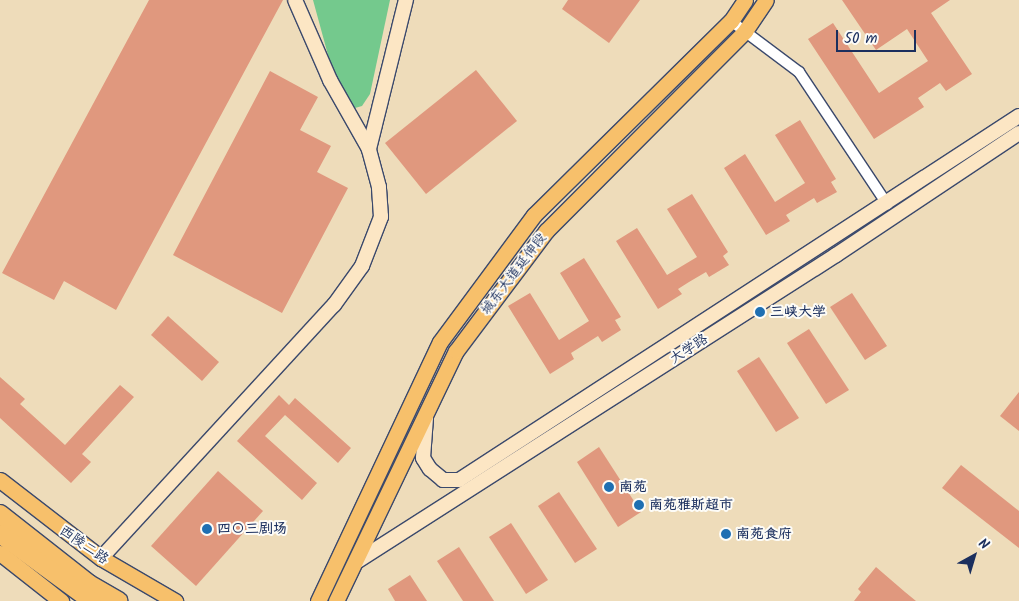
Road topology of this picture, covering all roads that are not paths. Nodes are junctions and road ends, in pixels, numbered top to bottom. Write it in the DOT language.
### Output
graph roads {
  1 [pos="295,0"];
  2 [pos="406,0"];
  3 [pos="745,0"];
  4 [pos="766,0"];
  5 [pos="731,21"];
  6 [pos="745,30"];
  7 [pos="1019,116"];
  8 [pos="1019,133"];
  9 [pos="369,149"];
  10 [pos="887,204"];
  11 [pos="426,417"];
  12 [pos="0,480"];
  13 [pos="0,514"];
  14 [pos="0,534"];
  15 [pos="0,553"];
  16 [pos="101,558"];
  17 [pos="356,562"];
  18 [pos="61,601"];
  19 [pos="92,601"];
  20 [pos="118,601"];
  21 [pos="175,601"];
  22 [pos="318,601"];
  23 [pos="336,601"];
  1 -- 9 [label="main road"];
  2 -- 9 [label="main road"];
  3 -- 5 [label="main road, 城东大道延伸段"];
  4 -- 6 [label="main road, 城东大道延伸段"];
  5 -- 6 [label="street"];
  5 -- 22 [label="main road, 城东大道延伸段"];
  6 -- 10 [label="street"];
  6 -- 11 [label="main road, 城东大道延伸段"];
  7 -- 10 [label="main road, 大学路"];
  8 -- 17 [label="main road, 大学路"];
  9 -- 16 [label="main road"];
  10 -- 11 [label="main road, 大学路"];
  11 -- 17 [label="main road, 城东大道延伸段"];
  12 -- 16 [label="main road, 西陵二路"];
  13 -- 20 [label="highway"];
  14 -- 19 [label="highway"];
  15 -- 18 [label="main road"];
  16 -- 21 [label="main road, 西陵二路"];
  17 -- 23 [label="main road, 城东大道延伸段"];
}
